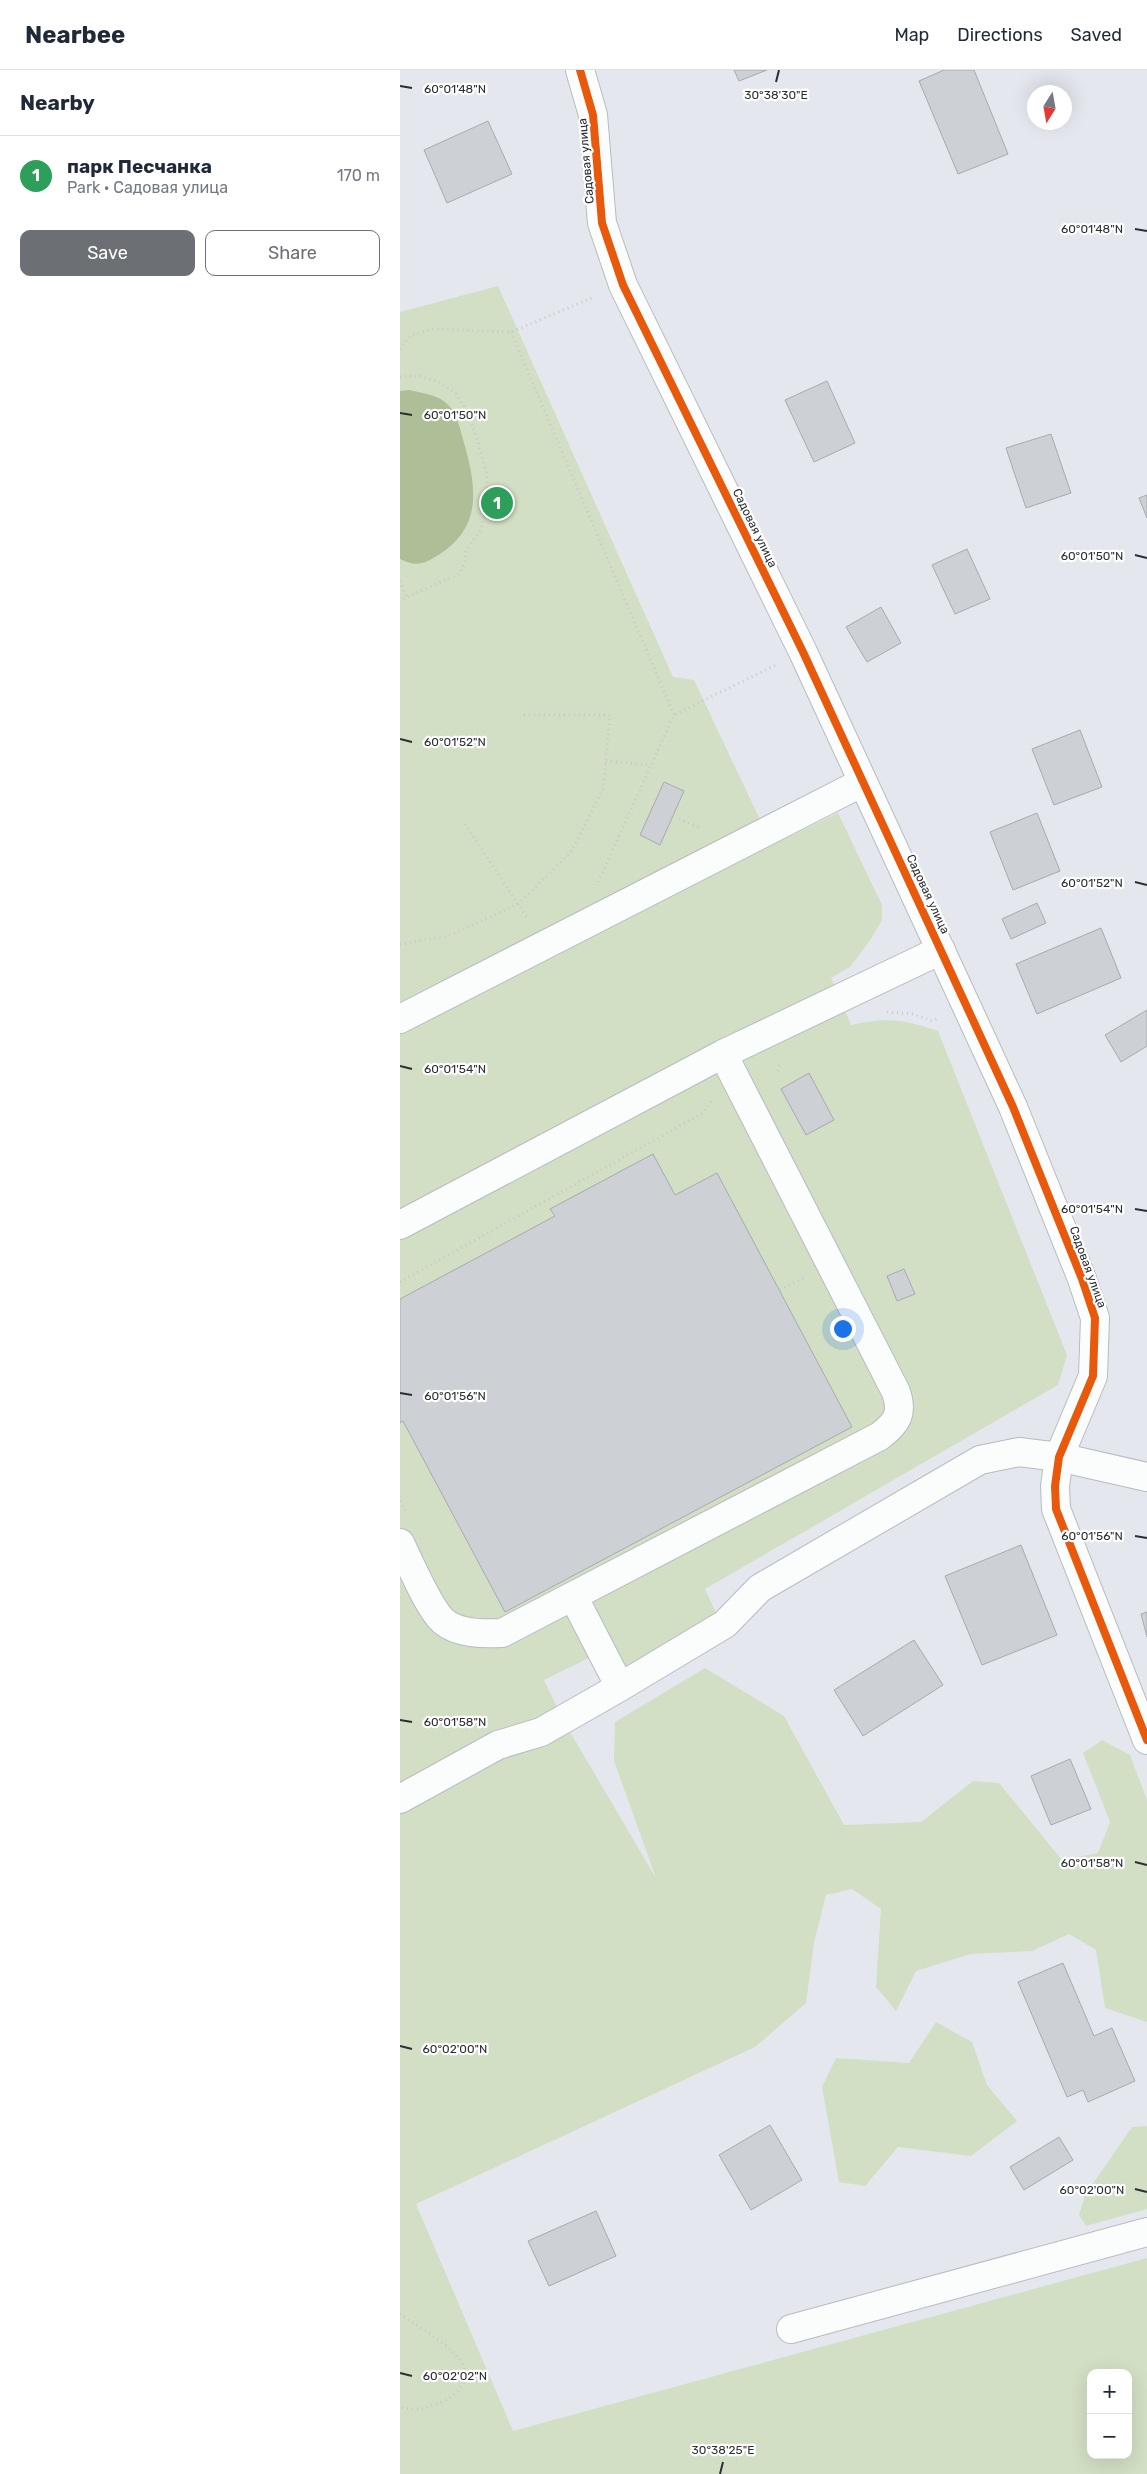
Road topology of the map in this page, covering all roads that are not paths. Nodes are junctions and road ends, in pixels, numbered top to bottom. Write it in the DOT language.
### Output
graph roads {
  1 [pos="580,70"];
  2 [pos="863,782"];
  3 [pos="941,950"];
  4 [pos="400,1019"];
  5 [pos="723,1054"];
  6 [pos="400,1225"];
  7 [pos="1059,1457"];
  8 [pos="1147,1477"];
  9 [pos="400,1544"];
  10 [pos="573,1596"];
  11 [pos="620,1687"];
  12 [pos="1147,1740"];
  13 [pos="400,1799"];
  14 [pos="1147,2232"];
  15 [pos="791,2329"];
  1 -- 2 [label="street, Садовая улица"];
  2 -- 3 [label="street, Садовая улица"];
  2 -- 4 [label="street"];
  3 -- 5 [label="street"];
  3 -- 7 [label="street, Садовая улица"];
  5 -- 6 [label="street"];
  5 -- 10 [label="street"];
  7 -- 8 [label="street"];
  7 -- 11 [label="street"];
  7 -- 12 [label="street, Садовая улица"];
  9 -- 10 [label="street"];
  10 -- 11 [label="street"];
  11 -- 13 [label="street"];
  14 -- 15 [label="street"];
}
